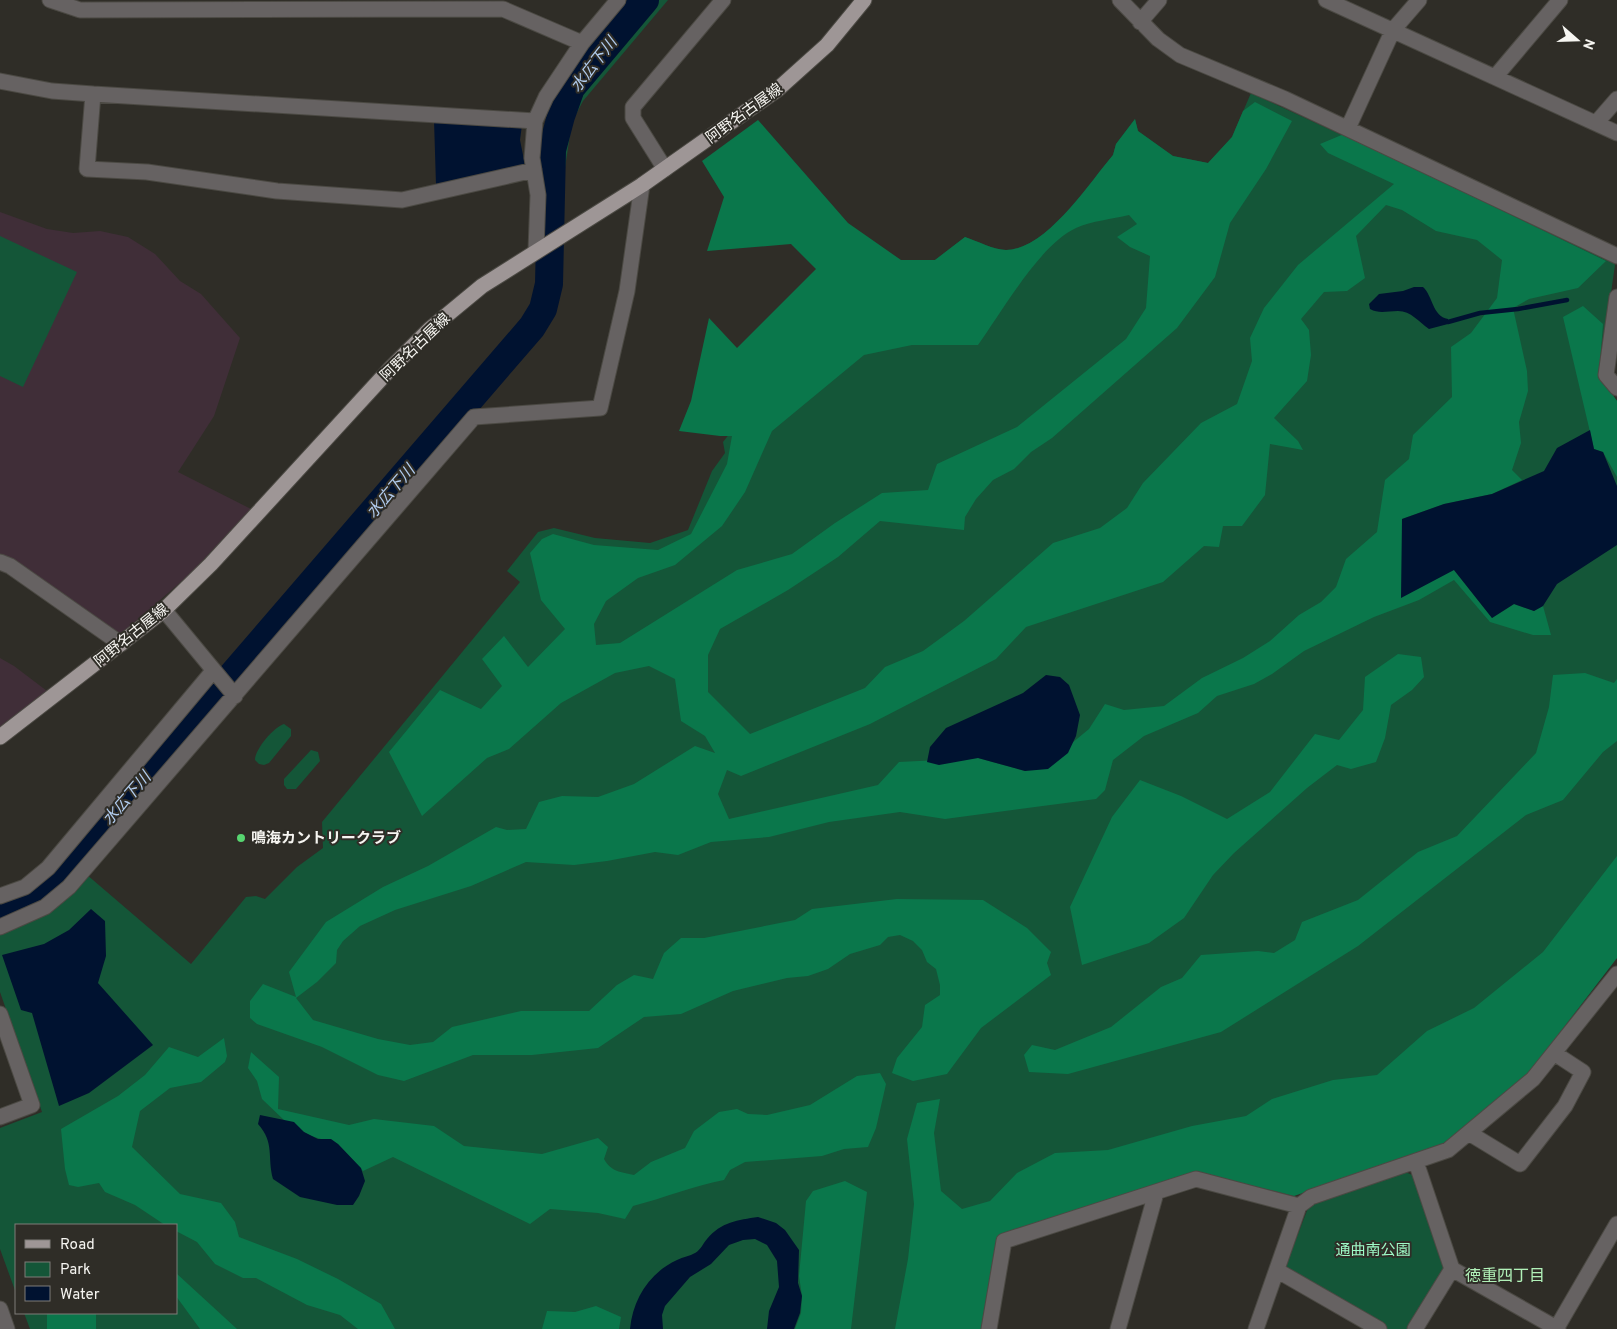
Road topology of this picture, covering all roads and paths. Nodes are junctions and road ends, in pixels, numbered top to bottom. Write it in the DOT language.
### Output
graph roads {
  1 [pos="50,0"];
  2 [pos="618,0"];
  3 [pos="723,0"];
  4 [pos="864,0"];
  5 [pos="1120,0"];
  6 [pos="1159,0"];
  7 [pos="1326,0"];
  8 [pos="1419,0"];
  9 [pos="1560,0"];
  10 [pos="1140,22"];
  11 [pos="1393,30"];
  12 [pos="582,43"];
  13 [pos="1494,77"];
  14 [pos="0,81"];
  15 [pos="93,94"];
  16 [pos="1617,99"];
  17 [pos="535,121"];
  18 [pos="1597,122"];
  19 [pos="1348,128"];
  20 [pos="1617,133"];
  21 [pos="665,169"];
  22 [pos="534,170"];
  23 [pos="642,185"];
  24 [pos="538,249"];
  25 [pos="1617,256"];
  26 [pos="1617,297"];
  27 [pos="1617,388"];
  28 [pos="0,562"];
  29 [pos="164,610"];
  30 [pos="121,644"];
  31 [pos="215,673"];
  32 [pos="233,694"];
  33 [pos="0,737"];
  34 [pos="0,896"];
  35 [pos="0,927"];
  36 [pos="1617,974"];
  37 [pos="0,1014"];
  38 [pos="1554,1053"];
  39 [pos="0,1116"];
  40 [pos="1469,1133"];
  41 [pos="1416,1162"];
  42 [pos="1156,1193"];
  43 [pos="1299,1206"];
  44 [pos="1617,1224"];
  45 [pos="1452,1269"];
  46 [pos="1278,1271"];
  47 [pos="0,1309"];
  48 [pos="7,1329"];
  49 [pos="989,1329"];
  50 [pos="1118,1329"];
  51 [pos="1256,1329"];
  52 [pos="1378,1329"];
  53 [pos="1415,1329"];
  54 [pos="1557,1329"];
  1 -- 12 [label="street"];
  2 -- 12 [label="street"];
  3 -- 21 [label="street"];
  4 -- 21 [label="main road, 阿野名古屋線"];
  5 -- 10 [label="street"];
  6 -- 10 [label="street"];
  7 -- 11 [label="street"];
  8 -- 11 [label="street"];
  9 -- 13 [label="street"];
  10 -- 19 [label="street"];
  11 -- 13 [label="street"];
  11 -- 19 [label="street"];
  12 -- 17 [label="street"];
  13 -- 18 [label="street"];
  14 -- 15 [label="street"];
  15 -- 17 [label="street"];
  15 -- 22 [label="street"];
  16 -- 18 [label="street"];
  17 -- 22 [label="street"];
  18 -- 20 [label="street"];
  19 -- 25 [label="street"];
  21 -- 23 [label="main road, 阿野名古屋線"];
  22 -- 24 [label="street"];
  23 -- 24 [label="main road, 阿野名古屋線"];
  23 -- 32 [label="street"];
  24 -- 29 [label="main road, 阿野名古屋線"];
  26 -- 27 [label="street"];
  28 -- 30 [label="street"];
  29 -- 30 [label="main road, 阿野名古屋線"];
  29 -- 31 [label="street"];
  30 -- 33 [label="main road, 阿野名古屋線"];
  31 -- 32 [label="street"];
  31 -- 34 [label="street"];
  32 -- 35 [label="street"];
  36 -- 38 [label="street"];
  37 -- 39 [label="street"];
  38 -- 40 [label="street"];
  38 -- 40 [label="street"];
  40 -- 41 [label="street"];
  41 -- 43 [label="street"];
  41 -- 45 [label="street"];
  42 -- 43 [label="street"];
  42 -- 49 [label="street"];
  42 -- 50 [label="street"];
  43 -- 46 [label="street"];
  44 -- 54 [label="street"];
  45 -- 53 [label="street"];
  45 -- 54 [label="street"];
  46 -- 51 [label="street"];
  46 -- 52 [label="street"];
  47 -- 48 [label="street"];
}
